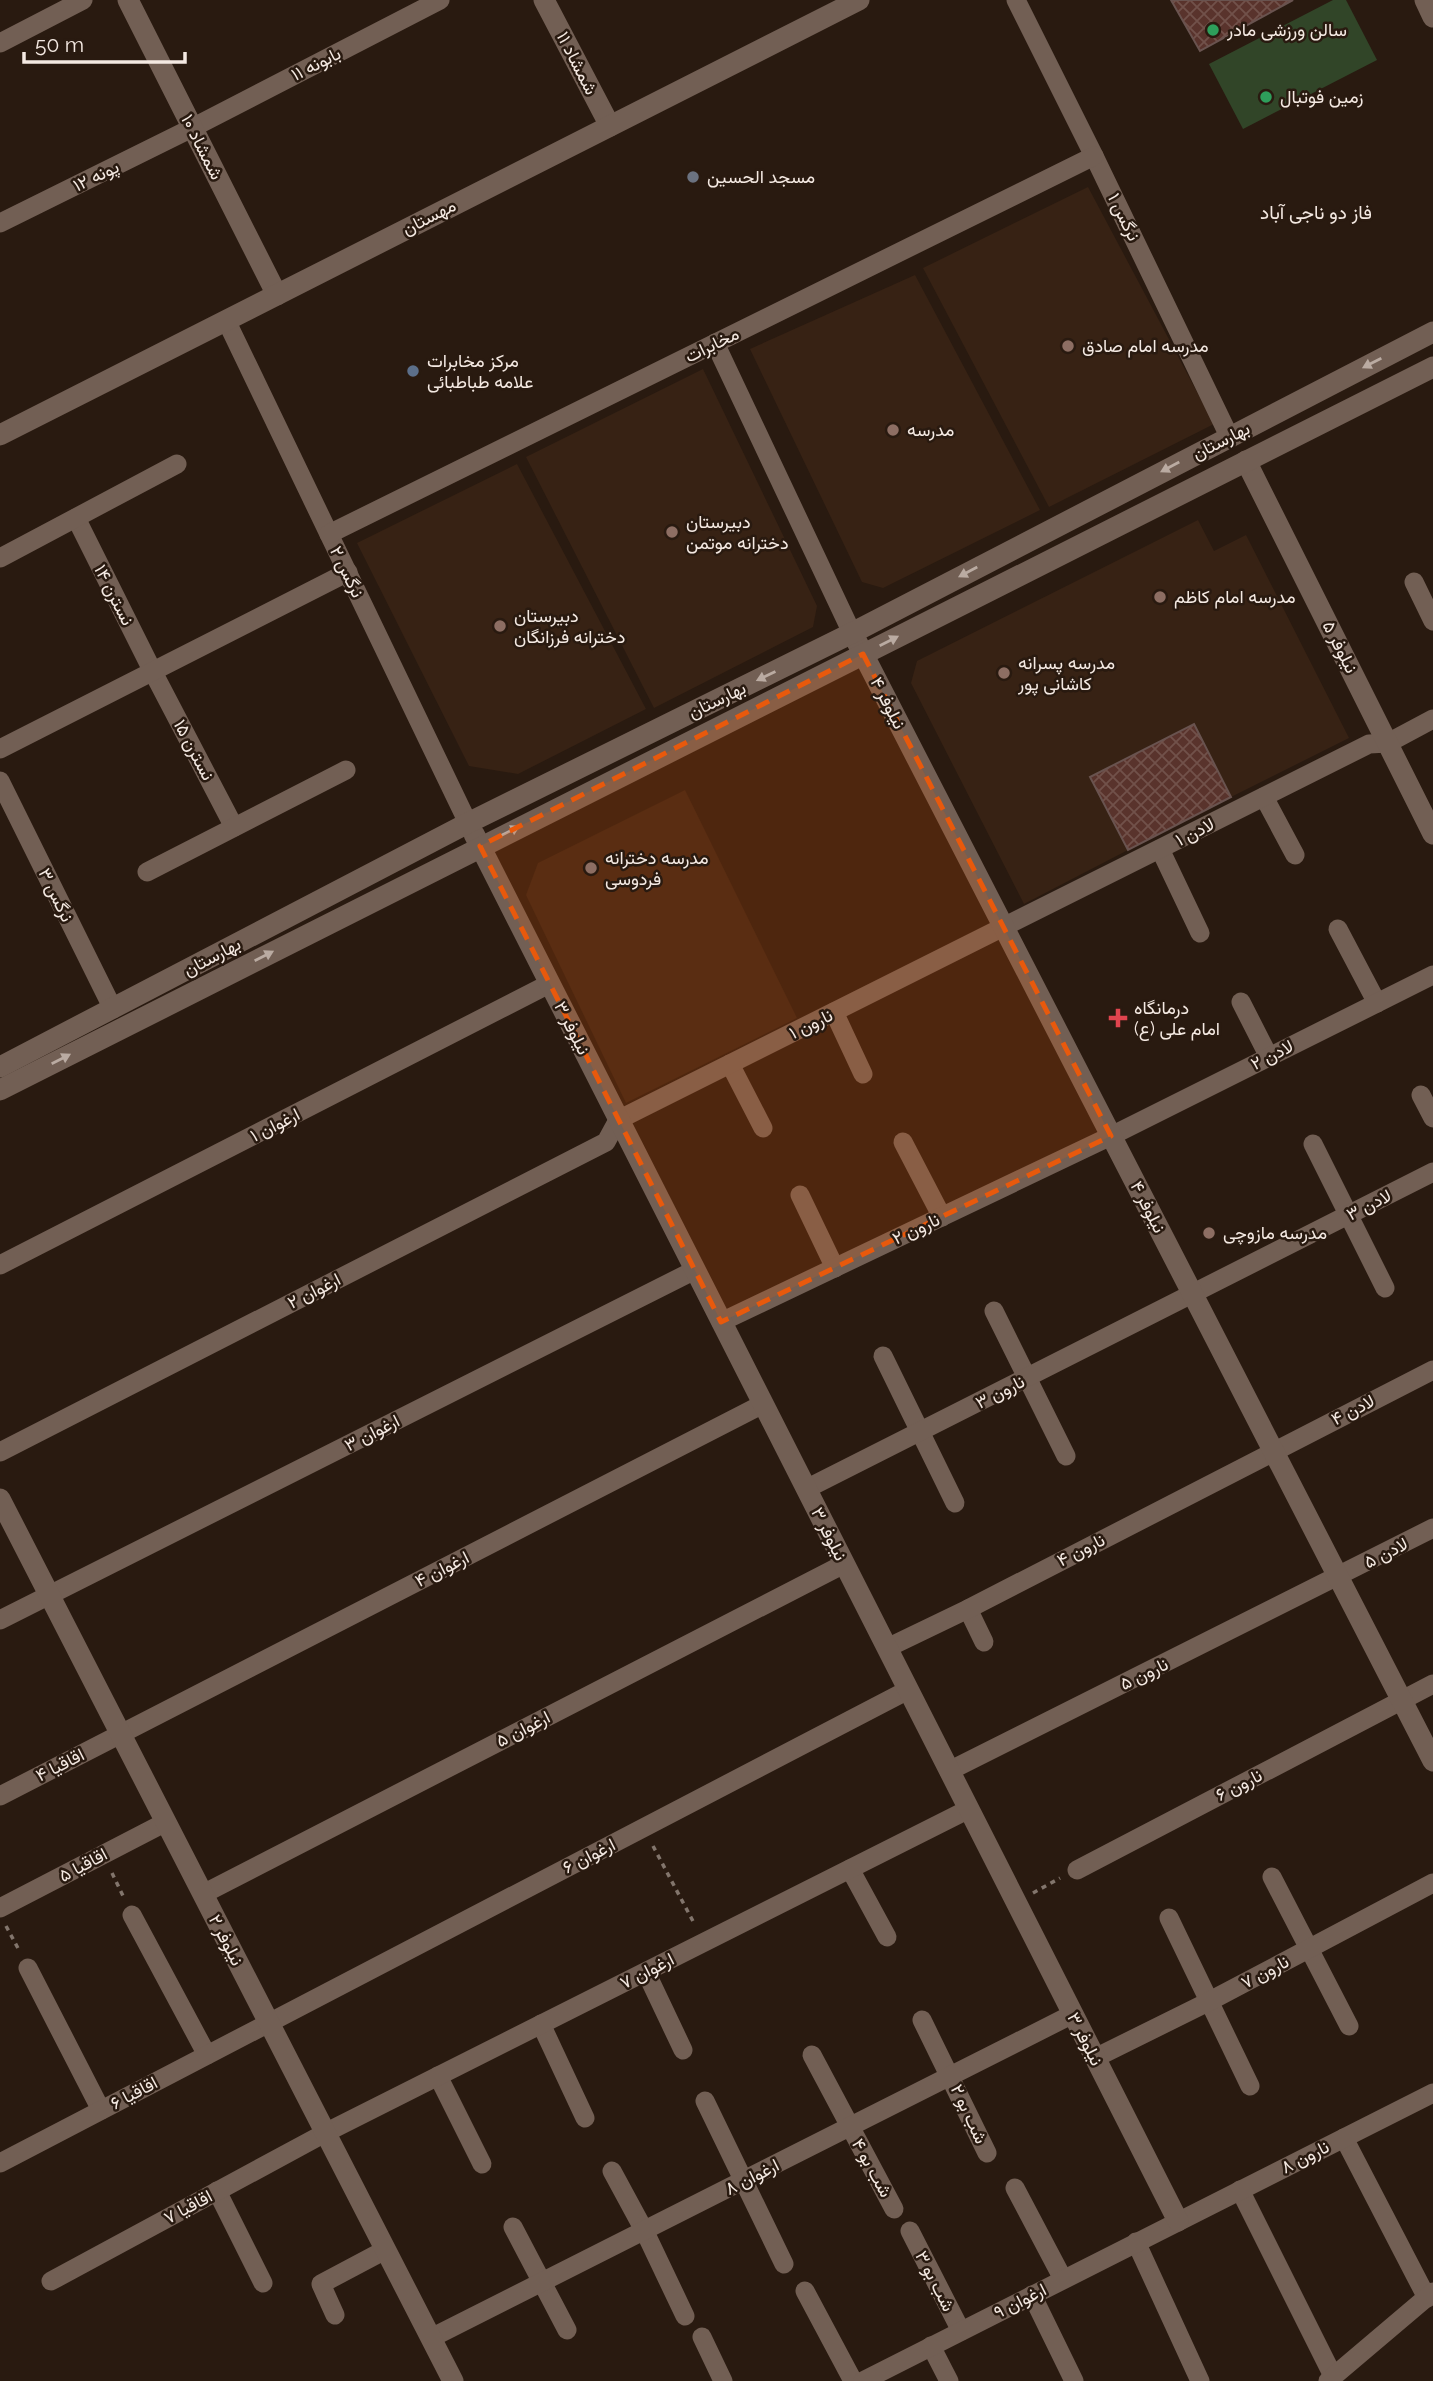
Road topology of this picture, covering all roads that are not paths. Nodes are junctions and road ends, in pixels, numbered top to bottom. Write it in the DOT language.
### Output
graph roads {
  1 [pos="83,0"];
  2 [pos="128,0"];
  3 [pos="440,0"];
  4 [pos="544,0"];
  5 [pos="859,0"];
  6 [pos="1016,0"];
  7 [pos="1425,0"];
  8 [pos="1433,18"];
  9 [pos="0,43"];
  10 [pos="610,126"];
  11 [pos="192,128"];
  12 [pos="1094,156"];
  13 [pos="0,223"];
  14 [pos="277,295"];
  15 [pos="226,320"];
  16 [pos="1433,332"];
  17 [pos="715,343"];
  18 [pos="1433,367"];
  19 [pos="0,435"];
  20 [pos="1229,436"];
  21 [pos="1245,461"];
  22 [pos="177,464"];
  23 [pos="76,518"];
  24 [pos="329,534"];
  25 [pos="0,558"];
  26 [pos="348,572"];
  27 [pos="1414,582"];
  28 [pos="1433,621"];
  29 [pos="852,633"];
  30 [pos="863,654"];
  31 [pos="153,672"];
  32 [pos="1433,719"];
  33 [pos="1388,743"];
  34 [pos="0,749"];
  35 [pos="346,770"];
  36 [pos="0,781"];
  37 [pos="1264,797"];
  38 [pos="468,823"];
  39 [pos="234,827"];
  40 [pos="1433,834"];
  41 [pos="480,846"];
  42 [pos="1160,849"];
  43 [pos="1295,855"];
  44 [pos="147,872"];
  45 [pos="1004,928"];
  46 [pos="1338,929"];
  47 [pos="1200,933"];
  48 [pos="1433,975"];
  49 [pos="549,984"];
  50 [pos="1241,1002"];
  51 [pos="1377,1003"];
  52 [pos="113,1009"];
  53 [pos="834,1013"];
  54 [pos="1269,1057"];
  55 [pos="730,1064"];
  56 [pos="0,1067"];
  57 [pos="863,1074"];
  58 [pos="0,1090"];
  59 [pos="1421,1095"];
  60 [pos="1433,1118"];
  61 [pos="618,1120"];
  62 [pos="763,1128"];
  63 [pos="1111,1136"];
  64 [pos="903,1142"];
  65 [pos="1313,1144"];
  66 [pos="1433,1172"];
  67 [pos="800,1195"];
  68 [pos="1349,1215"];
  69 [pos="942,1217"];
  70 [pos="0,1265"];
  71 [pos="835,1268"];
  72 [pos="695,1270"];
  73 [pos="1385,1288"];
  74 [pos="1193,1294"];
  75 [pos="994,1311"];
  76 [pos="721,1322"];
  77 [pos="883,1356"];
  78 [pos="1433,1370"];
  79 [pos="1027,1378"];
  80 [pos="763,1404"];
  81 [pos="919,1433"];
  82 [pos="1273,1450"];
  83 [pos="0,1452"];
  84 [pos="1066,1456"];
  85 [pos="806,1489"];
  86 [pos="0,1499"];
  87 [pos="955,1503"];
  88 [pos="1433,1528"];
  89 [pos="844,1564"];
  90 [pos="1339,1577"];
  91 [pos="49,1595"];
  92 [pos="968,1609"];
  93 [pos="0,1620"];
  94 [pos="984,1643"];
  95 [pos="887,1648"];
  96 [pos="1433,1685"];
  97 [pos="908,1690"];
  98 [pos="1402,1700"];
  99 [pos="121,1734"];
  100 [pos="1433,1761"];
  101 [pos="949,1771"];
  102 [pos="0,1796"];
  103 [pos="969,1810"];
  104 [pos="166,1822"];
  105 [pos="850,1869"];
  106 [pos="1077,1870"];
  107 [pos="1272,1877"];
  108 [pos="1433,1883"];
  109 [pos="203,1894"];
  110 [pos="132,1915"];
  111 [pos="3,1916"];
  112 [pos="1168,1918"];
  113 [pos="887,1937"];
  114 [pos="1309,1949"];
  115 [pos="28,1968"];
  116 [pos="646,1972"];
  117 [pos="1208,2002"];
  118 [pos="1073,2014"];
  119 [pos="922,2020"];
  120 [pos="269,2022"];
  121 [pos="541,2024"];
  122 [pos="1349,2026"];
  123 [pos="683,2050"];
  124 [pos="207,2055"];
  125 [pos="812,2055"];
  126 [pos="1095,2058"];
  127 [pos="438,2076"];
  128 [pos="951,2076"];
  129 [pos="1250,2086"];
  130 [pos="1433,2094"];
  131 [pos="705,2101"];
  132 [pos="101,2110"];
  133 [pos="585,2118"];
  134 [pos="850,2127"];
  135 [pos="326,2133"];
  136 [pos="1344,2138"];
  137 [pos="987,2153"];
  138 [pos="2,2157"];
  139 [pos="482,2164"];
  140 [pos="612,2171"];
  141 [pos="745,2180"];
  142 [pos="1015,2188"];
  143 [pos="1240,2190"];
  144 [pos="217,2192"];
  145 [pos="894,2209"];
  146 [pos="1178,2221"];
  147 [pos="513,2227"];
  148 [pos="910,2231"];
  149 [pos="645,2232"];
  150 [pos="1136,2242"];
  151 [pos="386,2250"];
  152 [pos="784,2263"];
  153 [pos="1063,2279"];
  154 [pos="51,2281"];
  155 [pos="263,2283"];
  156 [pos="542,2283"];
  157 [pos="805,2291"];
  158 [pos="1032,2295"];
  159 [pos="1430,2295"];
  160 [pos="335,2315"];
  161 [pos="685,2316"];
  162 [pos="567,2330"];
  163 [pos="961,2331"];
  164 [pos="702,2337"];
  165 [pos="431,2338"];
  166 [pos="931,2346"];
  167 [pos="1331,2379"];
  168 [pos="453,2381"];
  169 [pos="723,2381"];
  170 [pos="853,2381"];
  171 [pos="863,2381"];
  172 [pos="949,2381"];
  173 [pos="1074,2381"];
  174 [pos="1200,2381"];
  1 -- 9 [label="street"];
  2 -- 11 [label="street, شمشاد ۱۰"];
  3 -- 11 [label="street, بابونه ۱۱"];
  4 -- 10 [label="street, شمشاد ۱۱"];
  5 -- 10 [label="street, مهستان"];
  6 -- 12 [label="street, نرگس ۱"];
  7 -- 8 [label="street"];
  10 -- 14 [label="street, مهستان"];
  11 -- 13 [label="street, پونه ۱۲"];
  11 -- 14 [label="street, شمشاد ۱۰"];
  12 -- 17 [label="street, مخابرات"];
  12 -- 20 [label="street, نرگس ۱"];
  14 -- 15 [label="street, مهستان"];
  15 -- 19 [label="street, مهستان"];
  15 -- 24 [label="street, نرگس ۲"];
  16 -- 20 [label="street, بهارستان, one-way"];
  17 -- 24 [label="street, مخابرات"];
  17 -- 29 [label="street"];
  18 -- 21 [label="street, بهارستان"];
  20 -- 29 [label="street, بهارستان, one-way"];
  30 -- 21 [label="street, بهارستان, one-way"];
  21 -- 33 [label="street, نیلوفر ۵"];
  22 -- 23 [label="street"];
  23 -- 25 [label="street"];
  23 -- 31 [label="street, نسترن ۱۴"];
  24 -- 26 [label="street, نرگس ۲"];
  26 -- 31 [label="street"];
  26 -- 38 [label="street, نرگس ۲"];
  27 -- 28 [label="street"];
  29 -- 30 [label="street, نیلوفر ۴"];
  29 -- 38 [label="street, بهارستان, one-way"];
  41 -- 30 [label="street, بهارستان, one-way"];
  30 -- 45 [label="street, نیلوفر ۴"];
  31 -- 34 [label="street"];
  31 -- 39 [label="street, نسترن ۱۵"];
  32 -- 33 [label="street, لادن ۱"];
  33 -- 37 [label="street, لادن ۱"];
  33 -- 40 [label="street, نیلوفر ۵"];
  35 -- 39 [label="street"];
  36 -- 52 [label="street, نرگس ۳"];
  37 -- 42 [label="street, لادن ۱"];
  37 -- 43 [label="street"];
  38 -- 41 [label="street, نیلوفر ۳"];
  38 -- 52 [label="street, بهارستان"];
  39 -- 44 [label="street"];
  41 -- 49 [label="street, نیلوفر ۳"];
  58 -- 41 [label="street, بهارستان, one-way"];
  42 -- 45 [label="street, لادن ۱"];
  42 -- 47 [label="street"];
  45 -- 53 [label="street, نارون ۱"];
  45 -- 63 [label="street, نیلوفر ۴"];
  46 -- 51 [label="street"];
  48 -- 51 [label="street, لادن ۲"];
  49 -- 61 [label="street, نیلوفر ۳"];
  49 -- 70 [label="street, ارغوان ۱"];
  50 -- 54 [label="street"];
  51 -- 54 [label="street, لادن ۲"];
  52 -- 56 [label="street, بهارستان"];
  53 -- 55 [label="street, نارون ۱"];
  53 -- 57 [label="street"];
  54 -- 63 [label="street, لادن ۲"];
  55 -- 61 [label="street, نارون ۱"];
  55 -- 62 [label="street"];
  59 -- 60 [label="street"];
  61 -- 72 [label="street, نیلوفر ۳"];
  61 -- 83 [label="street, ارغوان ۲"];
  63 -- 69 [label="street, نارون ۲"];
  63 -- 74 [label="street, نیلوفر ۴"];
  64 -- 69 [label="street"];
  65 -- 68 [label="street"];
  66 -- 68 [label="street, لادن ۳"];
  67 -- 71 [label="street"];
  68 -- 73 [label="street"];
  68 -- 74 [label="street, لادن ۳"];
  69 -- 71 [label="street, نارون ۲"];
  71 -- 76 [label="street, نارون ۲"];
  72 -- 76 [label="street, نیلوفر ۳"];
  72 -- 91 [label="street, ارغوان ۳"];
  74 -- 79 [label="street, نارون ۳"];
  74 -- 82 [label="street, نیلوفر ۴"];
  75 -- 79 [label="street"];
  76 -- 80 [label="street, نیلوفر ۳"];
  77 -- 81 [label="street"];
  78 -- 82 [label="street, لادن ۴"];
  79 -- 81 [label="street, نارون ۳"];
  79 -- 84 [label="street"];
  80 -- 85 [label="street, نیلوفر ۳"];
  80 -- 99 [label="street, ارغوان ۴"];
  81 -- 85 [label="street, نارون ۳"];
  81 -- 87 [label="street"];
  82 -- 90 [label="street, نیلوفر ۴"];
  82 -- 92 [label="street, نارون ۴"];
  85 -- 89 [label="street, نیلوفر ۳"];
  86 -- 91 [label="street, نیلوفر ۲"];
  88 -- 90 [label="street, لادن ۵"];
  89 -- 95 [label="street, نیلوفر ۳"];
  89 -- 109 [label="street, ارغوان ۵"];
  90 -- 98 [label="street, نیلوفر ۴"];
  90 -- 101 [label="street, نارون ۵"];
  91 -- 93 [label="street, ارغوان ۳"];
  91 -- 99 [label="street, نیلوفر ۲"];
  92 -- 94 [label="street"];
  92 -- 95 [label="street, نارون ۴"];
  95 -- 97 [label="street, نیلوفر ۳"];
  96 -- 98 [label="street, نارون ۶"];
  97 -- 101 [label="street, نیلوفر ۳"];
  97 -- 120 [label="street, ارغوان ۶"];
  98 -- 100 [label="street, نیلوفر ۴"];
  98 -- 106 [label="street, نارون ۶"];
  99 -- 102 [label="street, اقاقیا ۴"];
  99 -- 104 [label="street, نیلوفر ۲"];
  101 -- 103 [label="street, نیلوفر ۳"];
  103 -- 105 [label="street, ارغوان ۷"];
  103 -- 118 [label="street, نیلوفر ۳"];
  104 -- 109 [label="street, نیلوفر ۲"];
  104 -- 111 [label="street, اقاقیا ۵"];
  105 -- 113 [label="street"];
  105 -- 116 [label="street, ارغوان ۷"];
  107 -- 114 [label="street"];
  108 -- 114 [label="street, نارون ۷"];
  109 -- 120 [label="street, نیلوفر ۲"];
  110 -- 124 [label="street"];
  112 -- 117 [label="street"];
  114 -- 117 [label="street, نارون ۷"];
  114 -- 122 [label="street"];
  115 -- 132 [label="street"];
  116 -- 121 [label="street, ارغوان ۷"];
  116 -- 123 [label="street"];
  117 -- 126 [label="street, نارون ۷"];
  117 -- 129 [label="street"];
  118 -- 126 [label="street, نیلوفر ۳"];
  118 -- 128 [label="street, ارغوان ۸"];
  119 -- 128 [label="street, شب بو ۲"];
  120 -- 124 [label="street, اقاقیا ۶"];
  120 -- 135 [label="street, نیلوفر ۲"];
  121 -- 127 [label="street, ارغوان ۷"];
  121 -- 133 [label="street"];
  124 -- 132 [label="street, اقاقیا ۶"];
  125 -- 134 [label="street, شب بو ۴"];
  126 -- 146 [label="street, نیلوفر ۳"];
  127 -- 135 [label="street, ارغوان ۷"];
  127 -- 139 [label="street"];
  128 -- 134 [label="street, ارغوان ۸"];
  128 -- 137 [label="street, شب بو ۲"];
  130 -- 136 [label="street, نارون ۸"];
  131 -- 141 [label="street"];
  132 -- 138 [label="street, اقاقیا ۶"];
  134 -- 141 [label="street, ارغوان ۸"];
  134 -- 145 [label="street, شب بو ۴"];
  135 -- 144 [label="street, اقاقیا ۷"];
  135 -- 151 [label="street, نیلوفر ۲"];
  136 -- 143 [label="street, نارون ۸"];
  136 -- 159 [label="street"];
  140 -- 149 [label="street"];
  141 -- 149 [label="street, ارغوان ۸"];
  141 -- 152 [label="street"];
  142 -- 153 [label="street"];
  143 -- 146 [label="street, نارون ۸"];
  143 -- 167 [label="street"];
  144 -- 154 [label="street, اقاقیا ۷"];
  144 -- 155 [label="street"];
  146 -- 150 [label="street, ارغوان ۹"];
  147 -- 156 [label="street"];
  148 -- 163 [label="street, شب بو ۳"];
  149 -- 156 [label="street, ارغوان ۸"];
  149 -- 161 [label="street"];
  150 -- 153 [label="street, ارغوان ۹"];
  150 -- 174 [label="street"];
  151 -- 160 [label="street"];
  151 -- 165 [label="street, نیلوفر ۲"];
  153 -- 158 [label="street, ارغوان ۹"];
  156 -- 162 [label="street"];
  156 -- 165 [label="street, ارغوان ۸"];
  157 -- 170 [label="street"];
  158 -- 163 [label="street, ارغوان ۹"];
  158 -- 173 [label="street"];
  159 -- 167 [label="street"];
  163 -- 166 [label="street, ارغوان ۹"];
  164 -- 169 [label="street"];
  165 -- 168 [label="street, نیلوفر ۲"];
  166 -- 171 [label="street, ارغوان ۹"];
  166 -- 172 [label="street"];
}
